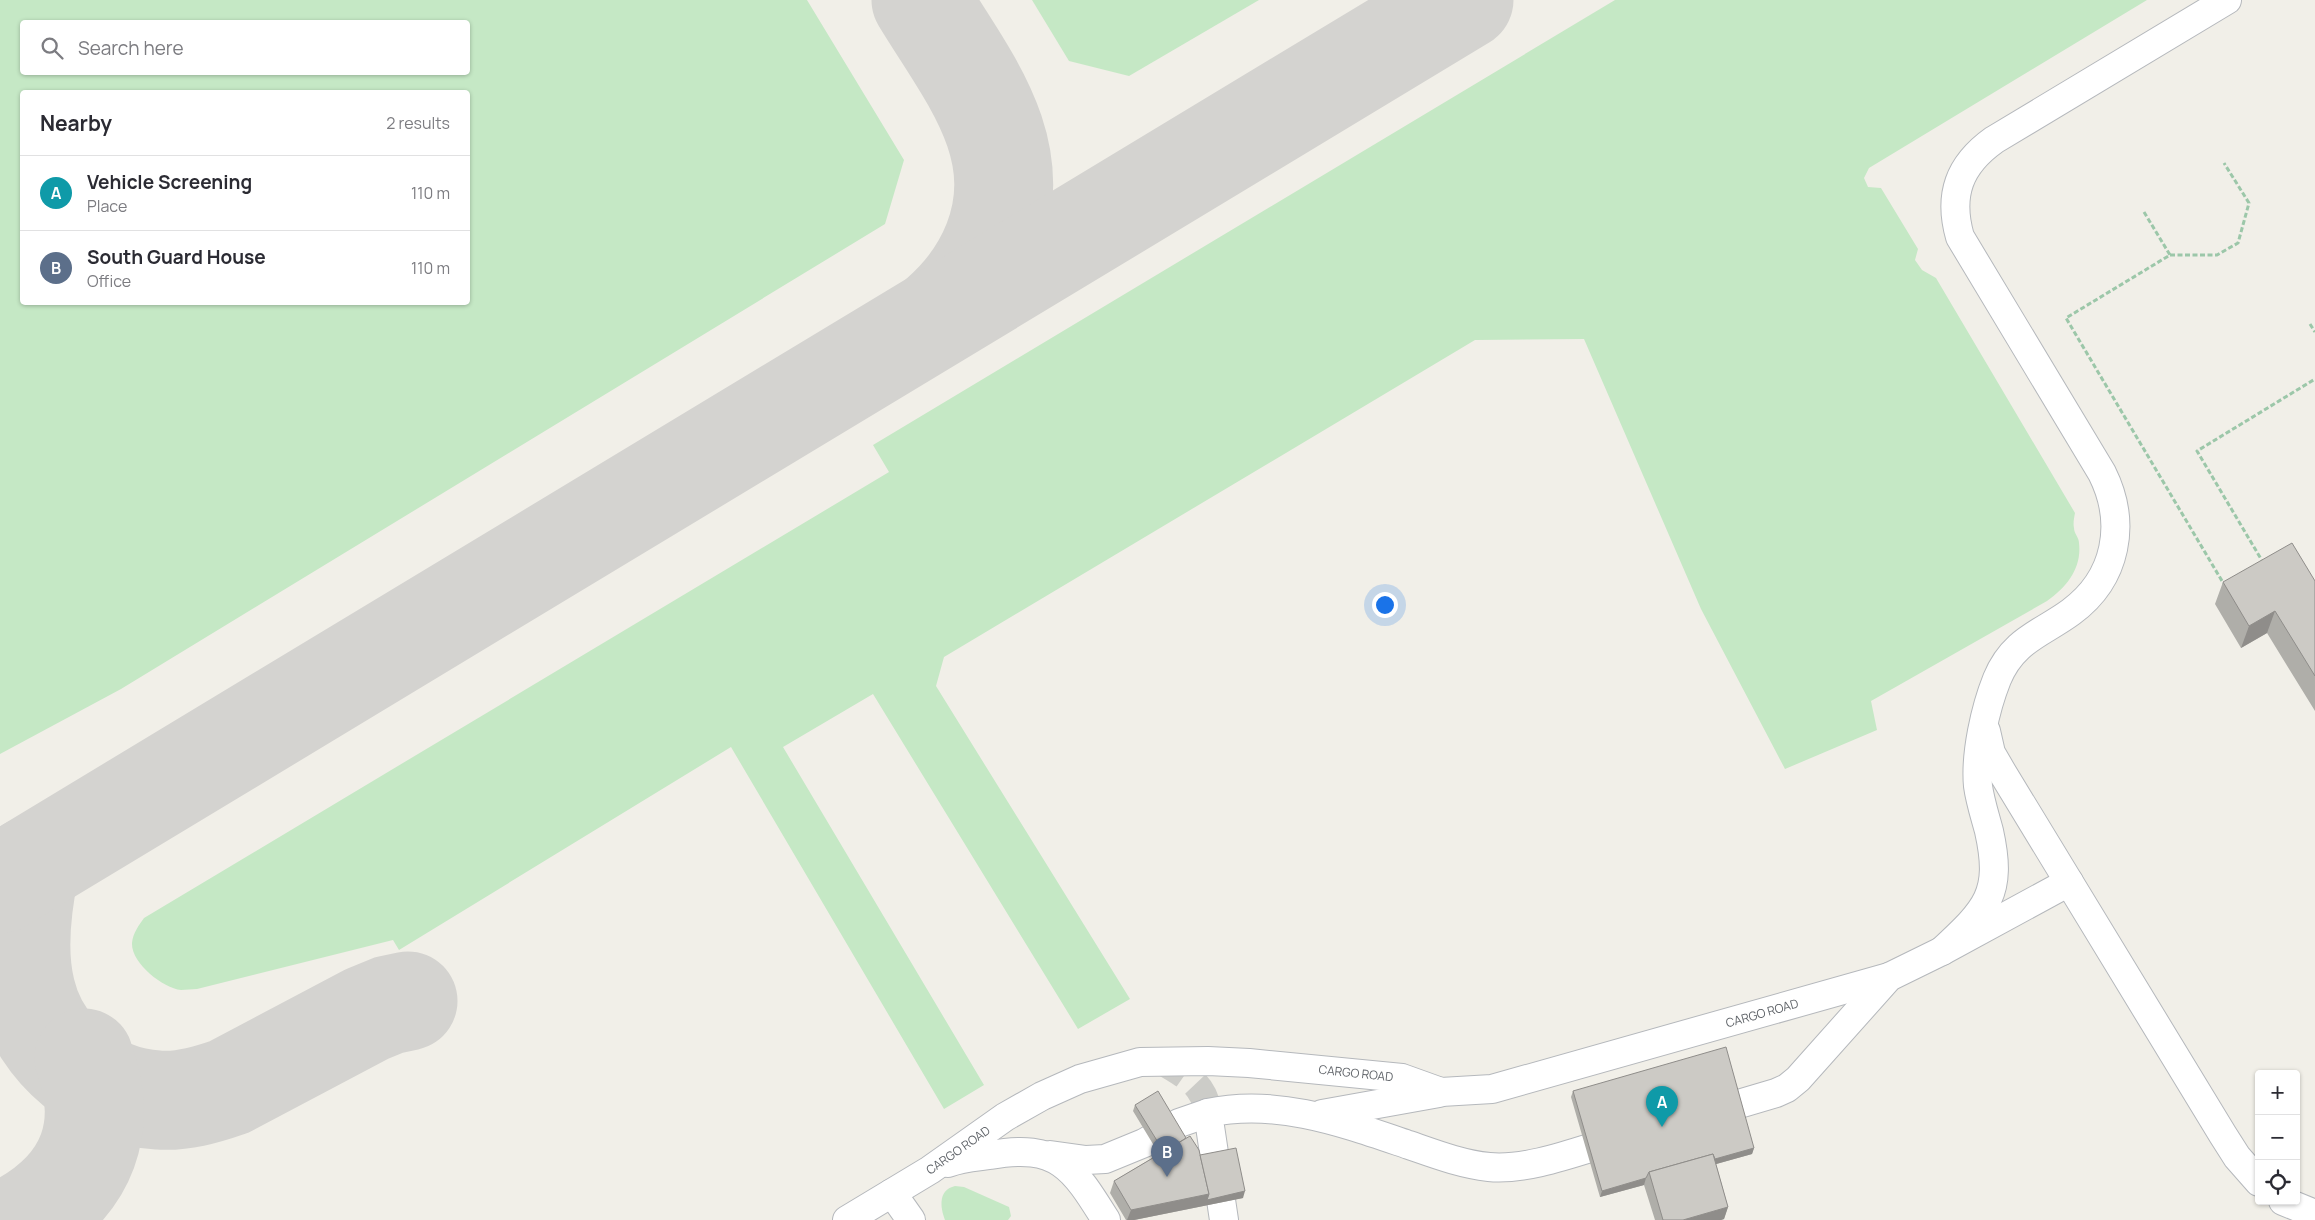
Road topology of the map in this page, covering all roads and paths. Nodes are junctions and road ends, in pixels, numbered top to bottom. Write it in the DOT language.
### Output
graph roads {
  1 [pos="2227,0"];
  2 [pos="2224,163"];
  3 [pos="2144,212"];
  4 [pos="2170,255"];
  5 [pos="2310,324"];
  6 [pos="2315,332"];
  7 [pos="2315,379"];
  8 [pos="2265,564"];
  9 [pos="2226,586"];
  10 [pos="1986,714"];
  11 [pos="2069,882"];
  12 [pos="1942,951"];
  13 [pos="1889,977"];
  14 [pos="1441,1092"];
  15 [pos="1208,1113"];
  16 [pos="1315,1115"];
  17 [pos="1681,1121"];
  18 [pos="1643,1132"];
  19 [pos="1046,1155"];
  20 [pos="930,1170"];
  21 [pos="2255,1177"];
  22 [pos="892,1193"];
  23 [pos="2292,1205"];
  24 [pos="2315,1214"];
  25 [pos="848,1220"];
  26 [pos="911,1220"];
  27 [pos="1106,1220"];
  28 [pos="1224,1220"];
  1 -- 10 [label="lane"];
  2 -- 4 [label="path"];
  3 -- 4 [label="path"];
  4 -- 9 [label="path"];
  5 -- 6 [label="path"];
  7 -- 8 [label="path"];
  10 -- 11 [label="lane"];
  10 -- 12 [label="lane"];
  11 -- 12 [label="lane"];
  11 -- 21 [label="lane"];
  12 -- 13 [label="lane"];
  13 -- 14 [label="lane, CARGO ROAD"];
  13 -- 17 [label="lane"];
  14 -- 16 [label="lane"];
  14 -- 20 [label="lane, CARGO ROAD"];
  15 -- 16 [label="lane"];
  15 -- 19 [label="lane"];
  15 -- 28 [label="lane"];
  16 -- 18 [label="lane"];
  19 -- 20 [label="lane"];
  19 -- 27 [label="lane"];
  20 -- 22 [label="lane, CARGO ROAD"];
  22 -- 25 [label="lane, CARGO ROAD"];
  22 -- 26 [label="lane"];
  23 -- 24 [label="lane"];
}
